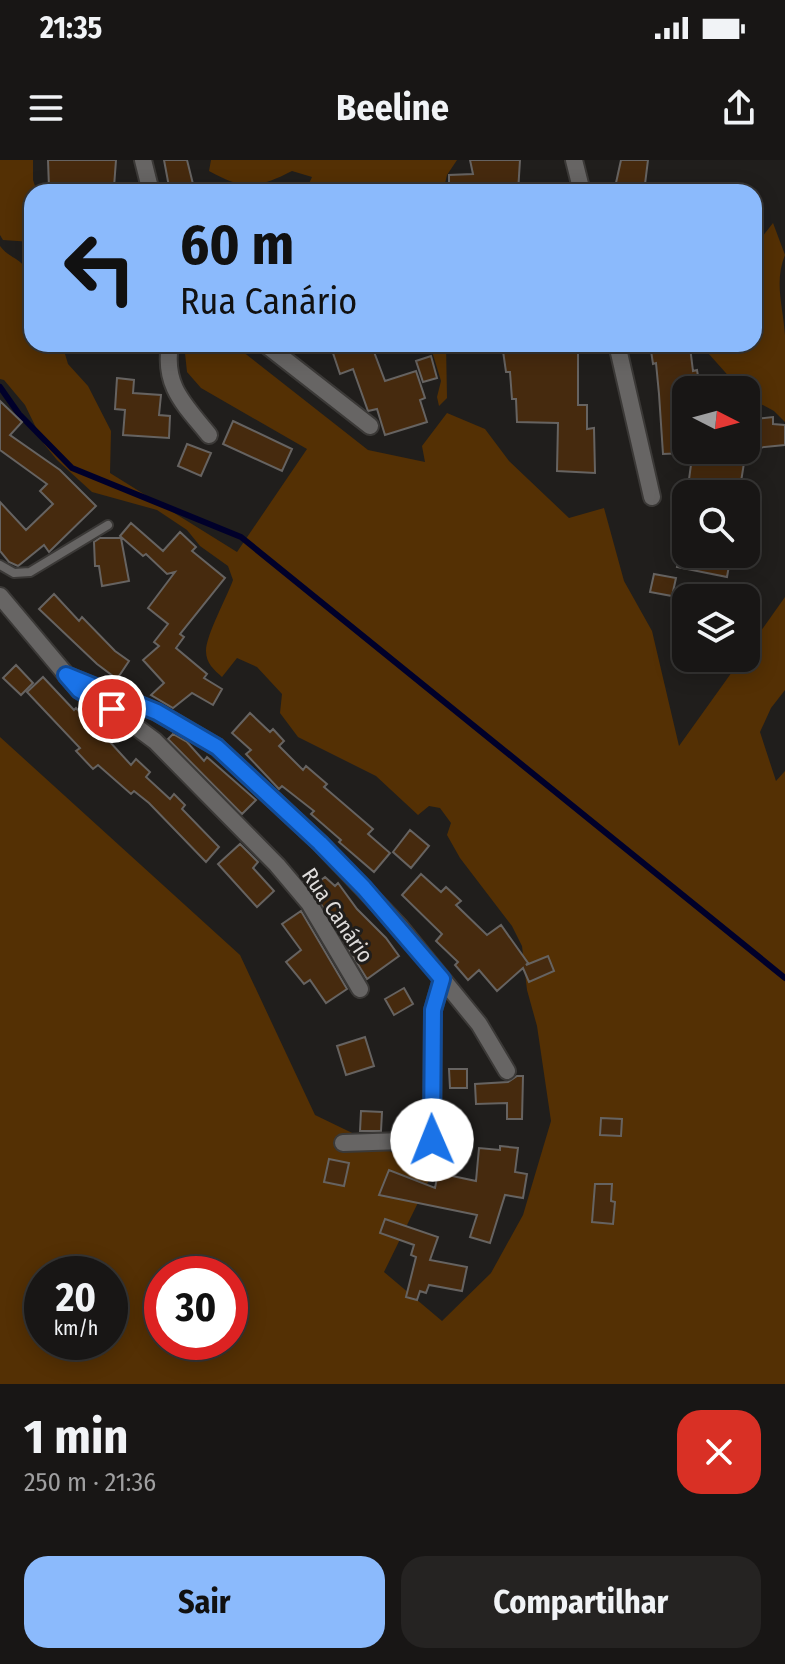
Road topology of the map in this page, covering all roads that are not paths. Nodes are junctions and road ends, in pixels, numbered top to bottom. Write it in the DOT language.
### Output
graph roads {
  1 [pos="143,160"];
  2 [pos="574,160"];
  3 [pos="149,184"];
  4 [pos="580,184"];
  5 [pos="169,352"];
  6 [pos="275,352"];
  7 [pos="619,352"];
  8 [pos="370,426"];
  9 [pos="209,435"];
  10 [pos="652,497"];
  11 [pos="108,525"];
  12 [pos="0,565"];
  13 [pos="0,596"];
  14 [pos="66,675"];
  15 [pos="442,979"];
  16 [pos="360,989"];
  17 [pos="507,1071"];
  18 [pos="343,1143"];
  1 -- 3 [label="street"];
  2 -- 4 [label="street"];
  5 -- 9 [label="street"];
  6 -- 8 [label="street"];
  7 -- 10 [label="street"];
  11 -- 12 [label="lane"];
  13 -- 14 [label="street, Rua Canário"];
  14 -- 15 [label="street, Rua Canário"];
  14 -- 16 [label="street, Rua Canário"];
  15 -- 17 [label="street, Rua Canário"];
  15 -- 18 [label="street"];
}
